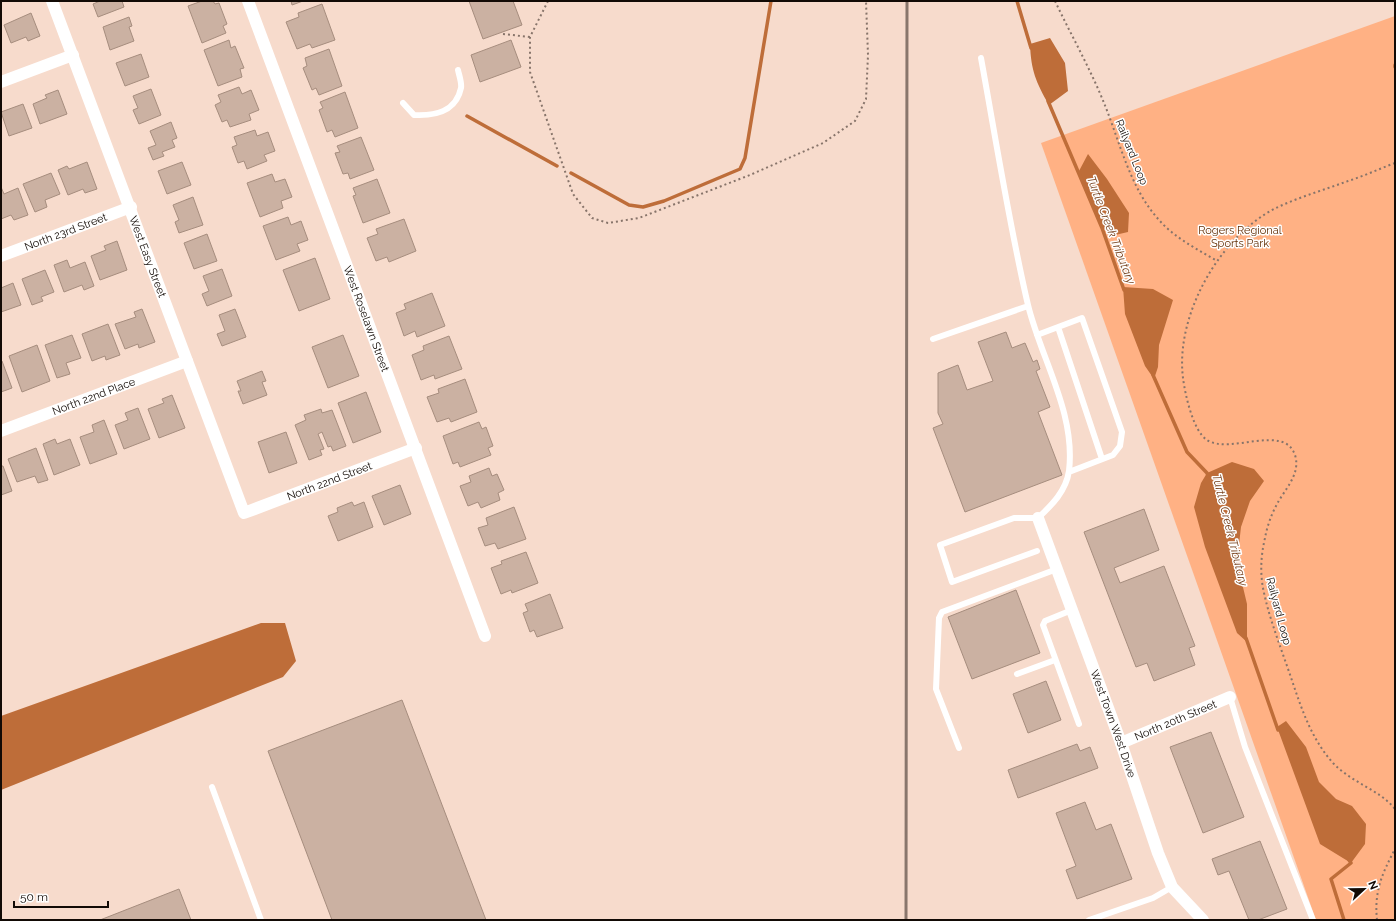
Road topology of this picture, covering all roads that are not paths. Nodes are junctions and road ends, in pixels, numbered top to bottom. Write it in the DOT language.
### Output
graph roads {
  1 [pos="52,1"];
  2 [pos="248,1"];
  3 [pos="73,55"];
  4 [pos="981,58"];
  5 [pos="458,70"];
  6 [pos="1,82"];
  7 [pos="403,102"];
  8 [pos="131,207"];
  9 [pos="1,256"];
  10 [pos="1028,306"];
  11 [pos="1058,327"];
  12 [pos="1037,335"];
  13 [pos="934,339"];
  14 [pos="187,361"];
  15 [pos="1,431"];
  16 [pos="416,448"];
  17 [pos="1102,459"];
  18 [pos="1069,472"];
  19 [pos="244,513"];
  20 [pos="1038,518"];
  21 [pos="1037,551"];
  22 [pos="1057,569"];
  23 [pos="1072,610"];
  24 [pos="485,636"];
  25 [pos="1055,660"];
  26 [pos="1017,674"];
  27 [pos="1230,697"];
  28 [pos="1079,724"];
  29 [pos="1121,743"];
  30 [pos="959,748"];
  31 [pos="212,787"];
  32 [pos="1172,887"];
  33 [pos="261,920"];
  34 [pos="1089,920"];
  35 [pos="1203,920"];
  36 [pos="1314,920"];
  1 -- 3 [label="street, West Easy Street"];
  2 -- 16 [label="street, West Roselawn Street"];
  3 -- 6 [label="street"];
  3 -- 8 [label="street, West Easy Street"];
  4 -- 10 [label="lane"];
  5 -- 7 [label="lane"];
  8 -- 9 [label="street, North 23rd Street"];
  8 -- 14 [label="street, West Easy Street"];
  10 -- 12 [label="lane"];
  10 -- 13 [label="lane"];
  11 -- 12 [label="lane"];
  11 -- 17 [label="lane"];
  11 -- 17 [label="lane"];
  12 -- 18 [label="lane"];
  14 -- 15 [label="street, North 22nd Place"];
  14 -- 19 [label="street, West Easy Street"];
  16 -- 19 [label="street, North 22nd Street"];
  16 -- 24 [label="street, West Roselawn Street"];
  17 -- 18 [label="lane"];
  18 -- 20 [label="lane"];
  20 -- 21 [label="lane"];
  20 -- 22 [label="street, West Town West Drive"];
  22 -- 23 [label="street, West Town West Drive"];
  22 -- 30 [label="lane"];
  23 -- 25 [label="lane"];
  23 -- 29 [label="street, West Town West Drive"];
  25 -- 26 [label="lane"];
  25 -- 28 [label="lane"];
  27 -- 29 [label="street, North 20th Street"];
  27 -- 36 [label="lane"];
  29 -- 32 [label="street, West Town West Drive"];
  31 -- 33 [label="lane"];
  32 -- 34 [label="lane"];
  32 -- 35 [label="street, West Town West Drive"];
}
